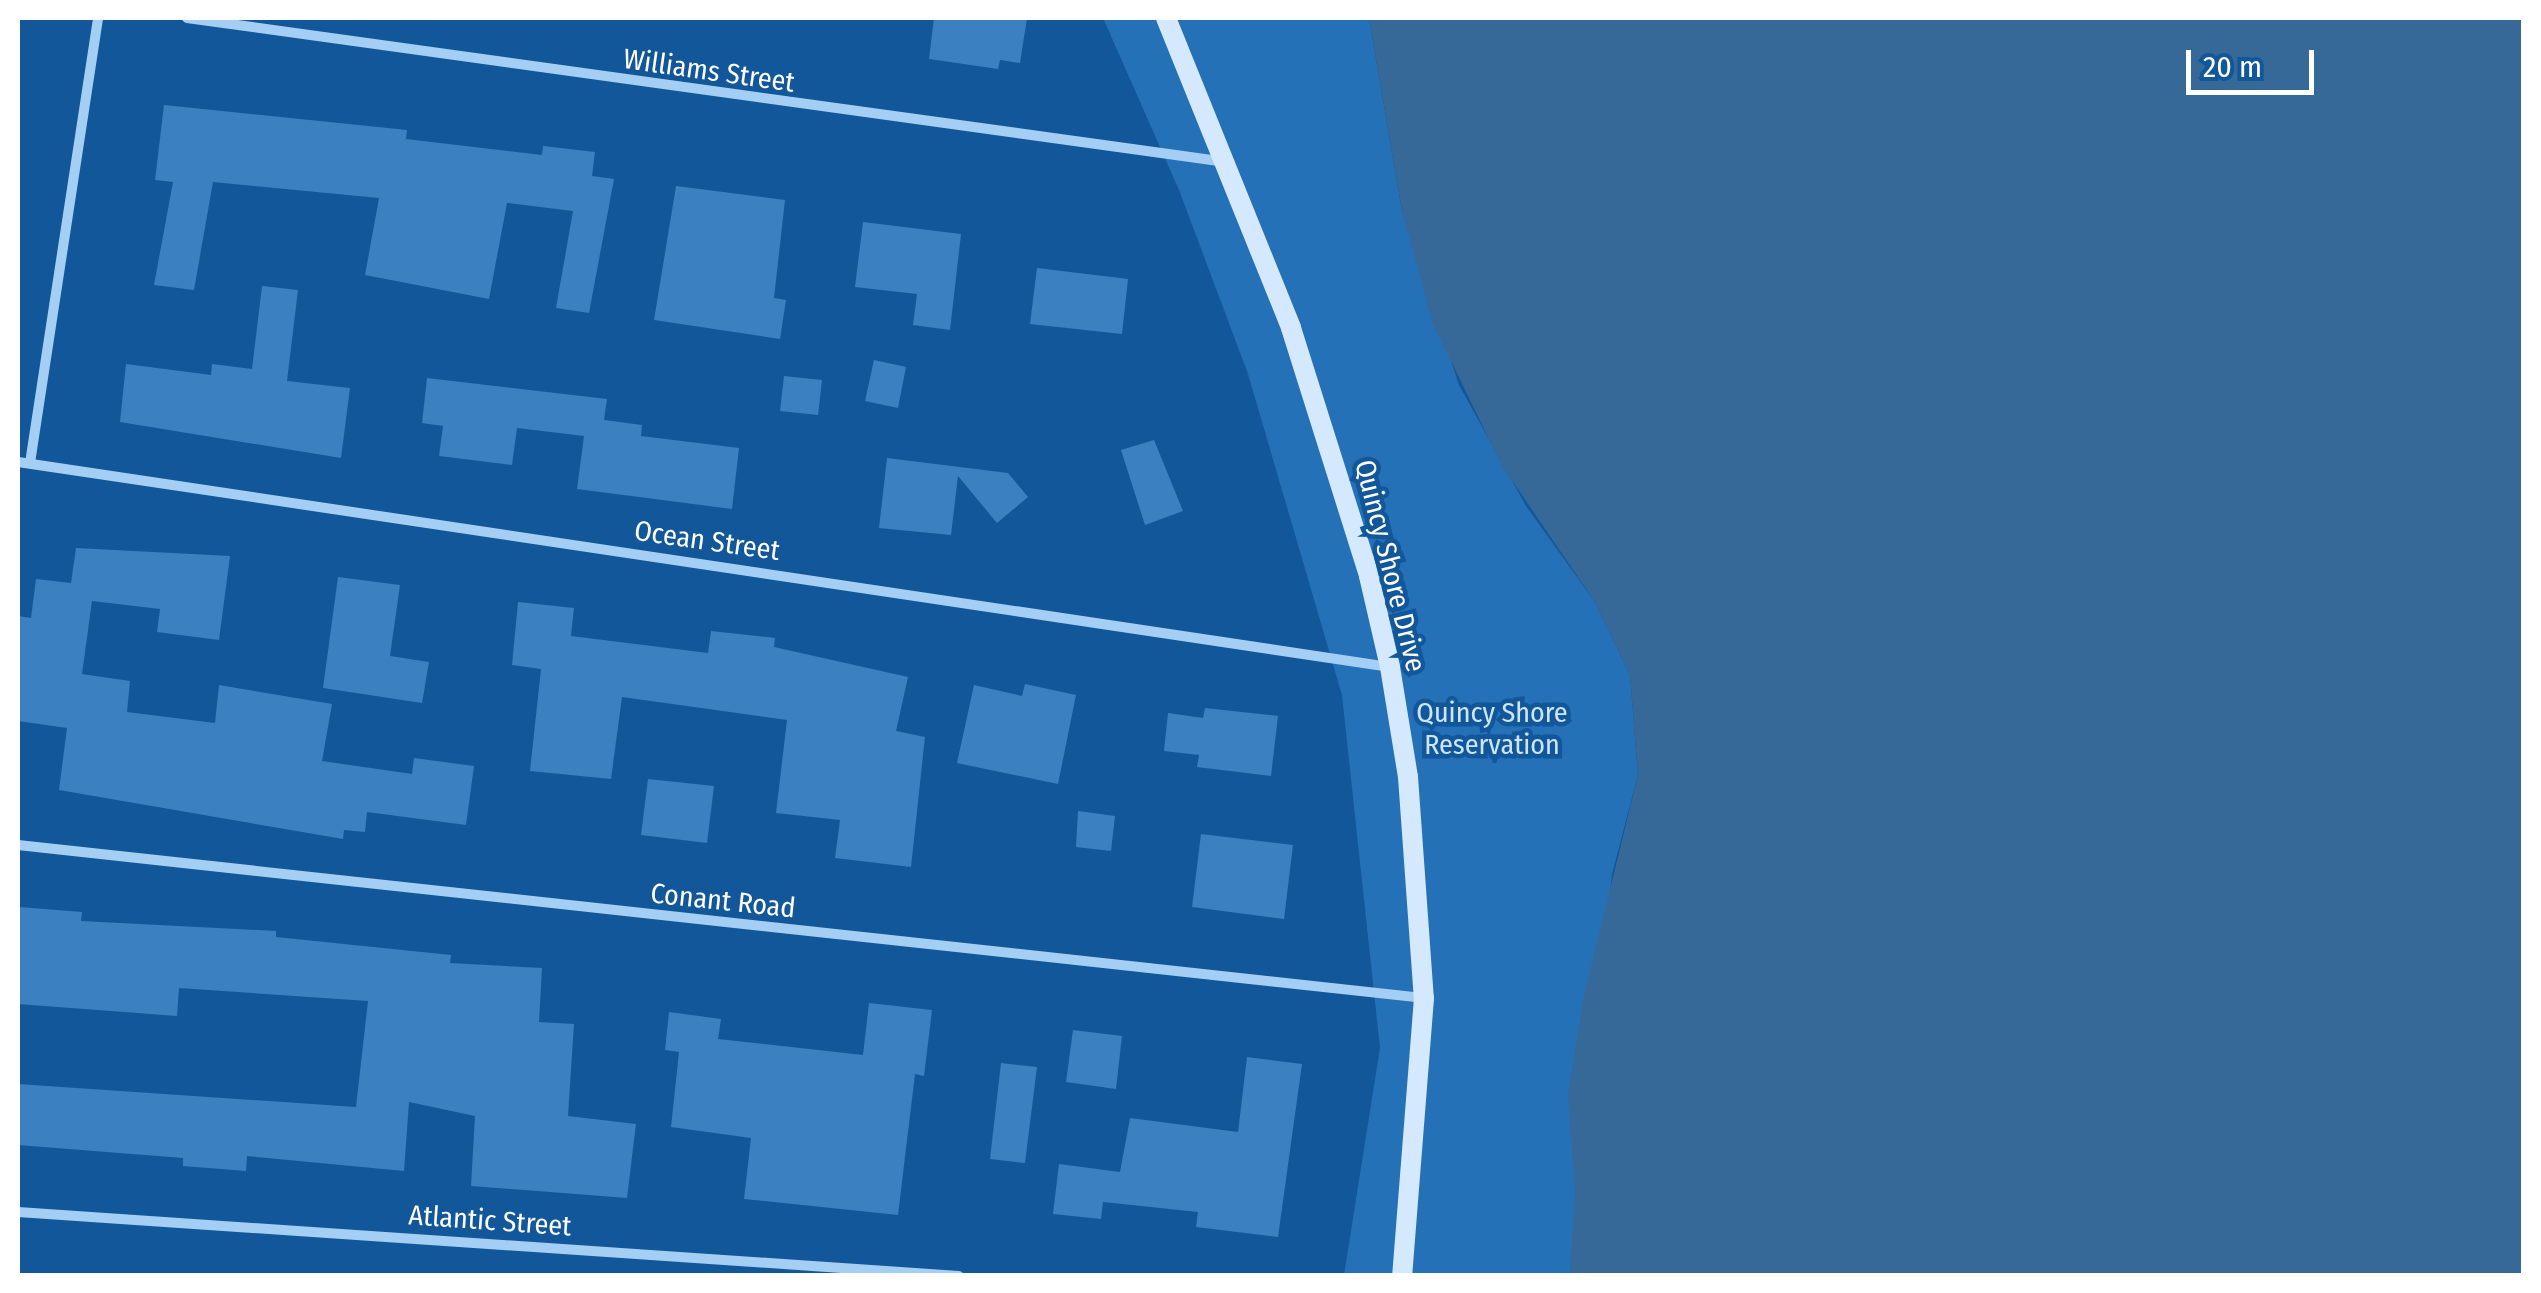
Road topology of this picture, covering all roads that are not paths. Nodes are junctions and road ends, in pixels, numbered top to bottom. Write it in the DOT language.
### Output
graph roads {
  1 [pos="98,18"];
  2 [pos="187,18"];
  3 [pos="1166,18"];
  4 [pos="1226,162"];
  5 [pos="24,462"];
  6 [pos="1390,667"];
  7 [pos="18,844"];
  8 [pos="1424,998"];
  9 [pos="18,1212"];
  10 [pos="959,1276"];
  11 [pos="1402,1276"];
  1 -- 5 [label="street"];
  2 -- 4 [label="street, Williams Street"];
  3 -- 4 [label="main road, Quincy Shore Drive"];
  4 -- 6 [label="main road, Quincy Shore Drive"];
  5 -- 6 [label="street, Ocean Street"];
  6 -- 8 [label="main road, Quincy Shore Drive"];
  7 -- 8 [label="street, Conant Road"];
  8 -- 11 [label="main road, Quincy Shore Drive"];
  9 -- 10 [label="street, Atlantic Street"];
}
